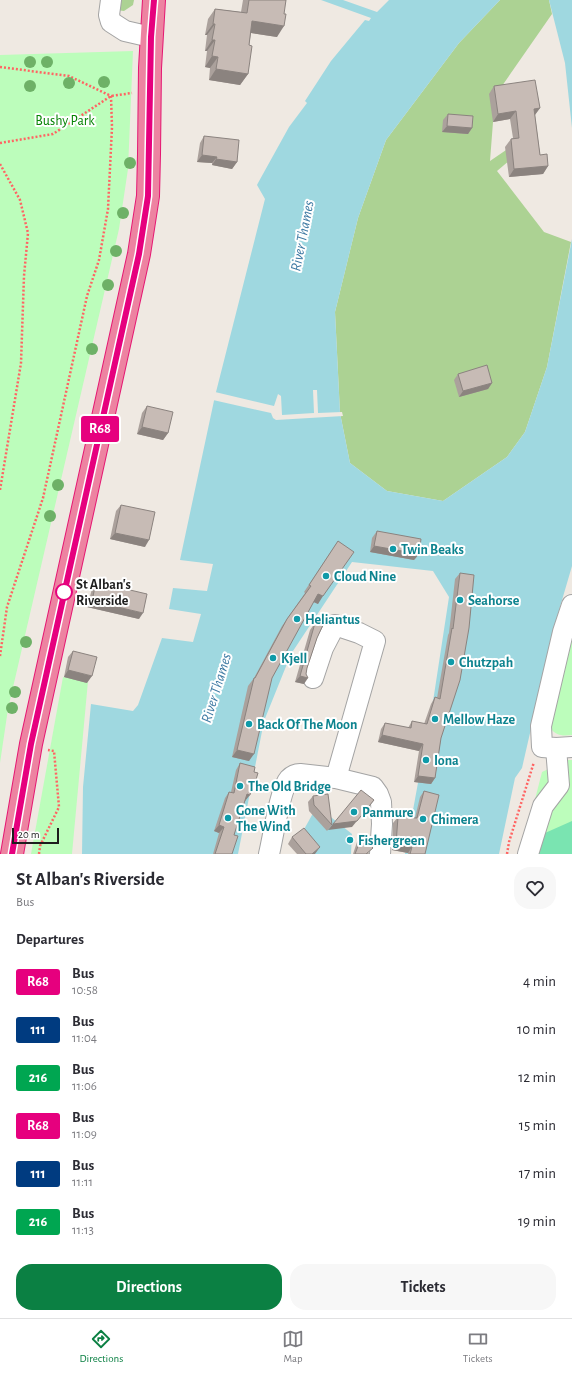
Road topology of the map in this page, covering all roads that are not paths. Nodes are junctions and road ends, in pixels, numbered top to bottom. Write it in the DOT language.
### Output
graph roads {
  1 [pos="111,0"];
  2 [pos="154,0"];
  3 [pos="151,37"];
  4 [pos="572,605"];
  5 [pos="313,678"];
  6 [pos="557,747"];
  7 [pos="336,778"];
  8 [pos="12,854"];
  9 [pos="269,854"];
  10 [pos="380,854"];
  11 [pos="528,854"];
  1 -- 3 [label="lane"];
  2 -- 3 [label="highway"];
  3 -- 8 [label="highway"];
  4 -- 6 [label="lane"];
  5 -- 7 [label="lane"];
  6 -- 11 [label="lane"];
  7 -- 9 [label="lane"];
  7 -- 10 [label="lane"];
}
